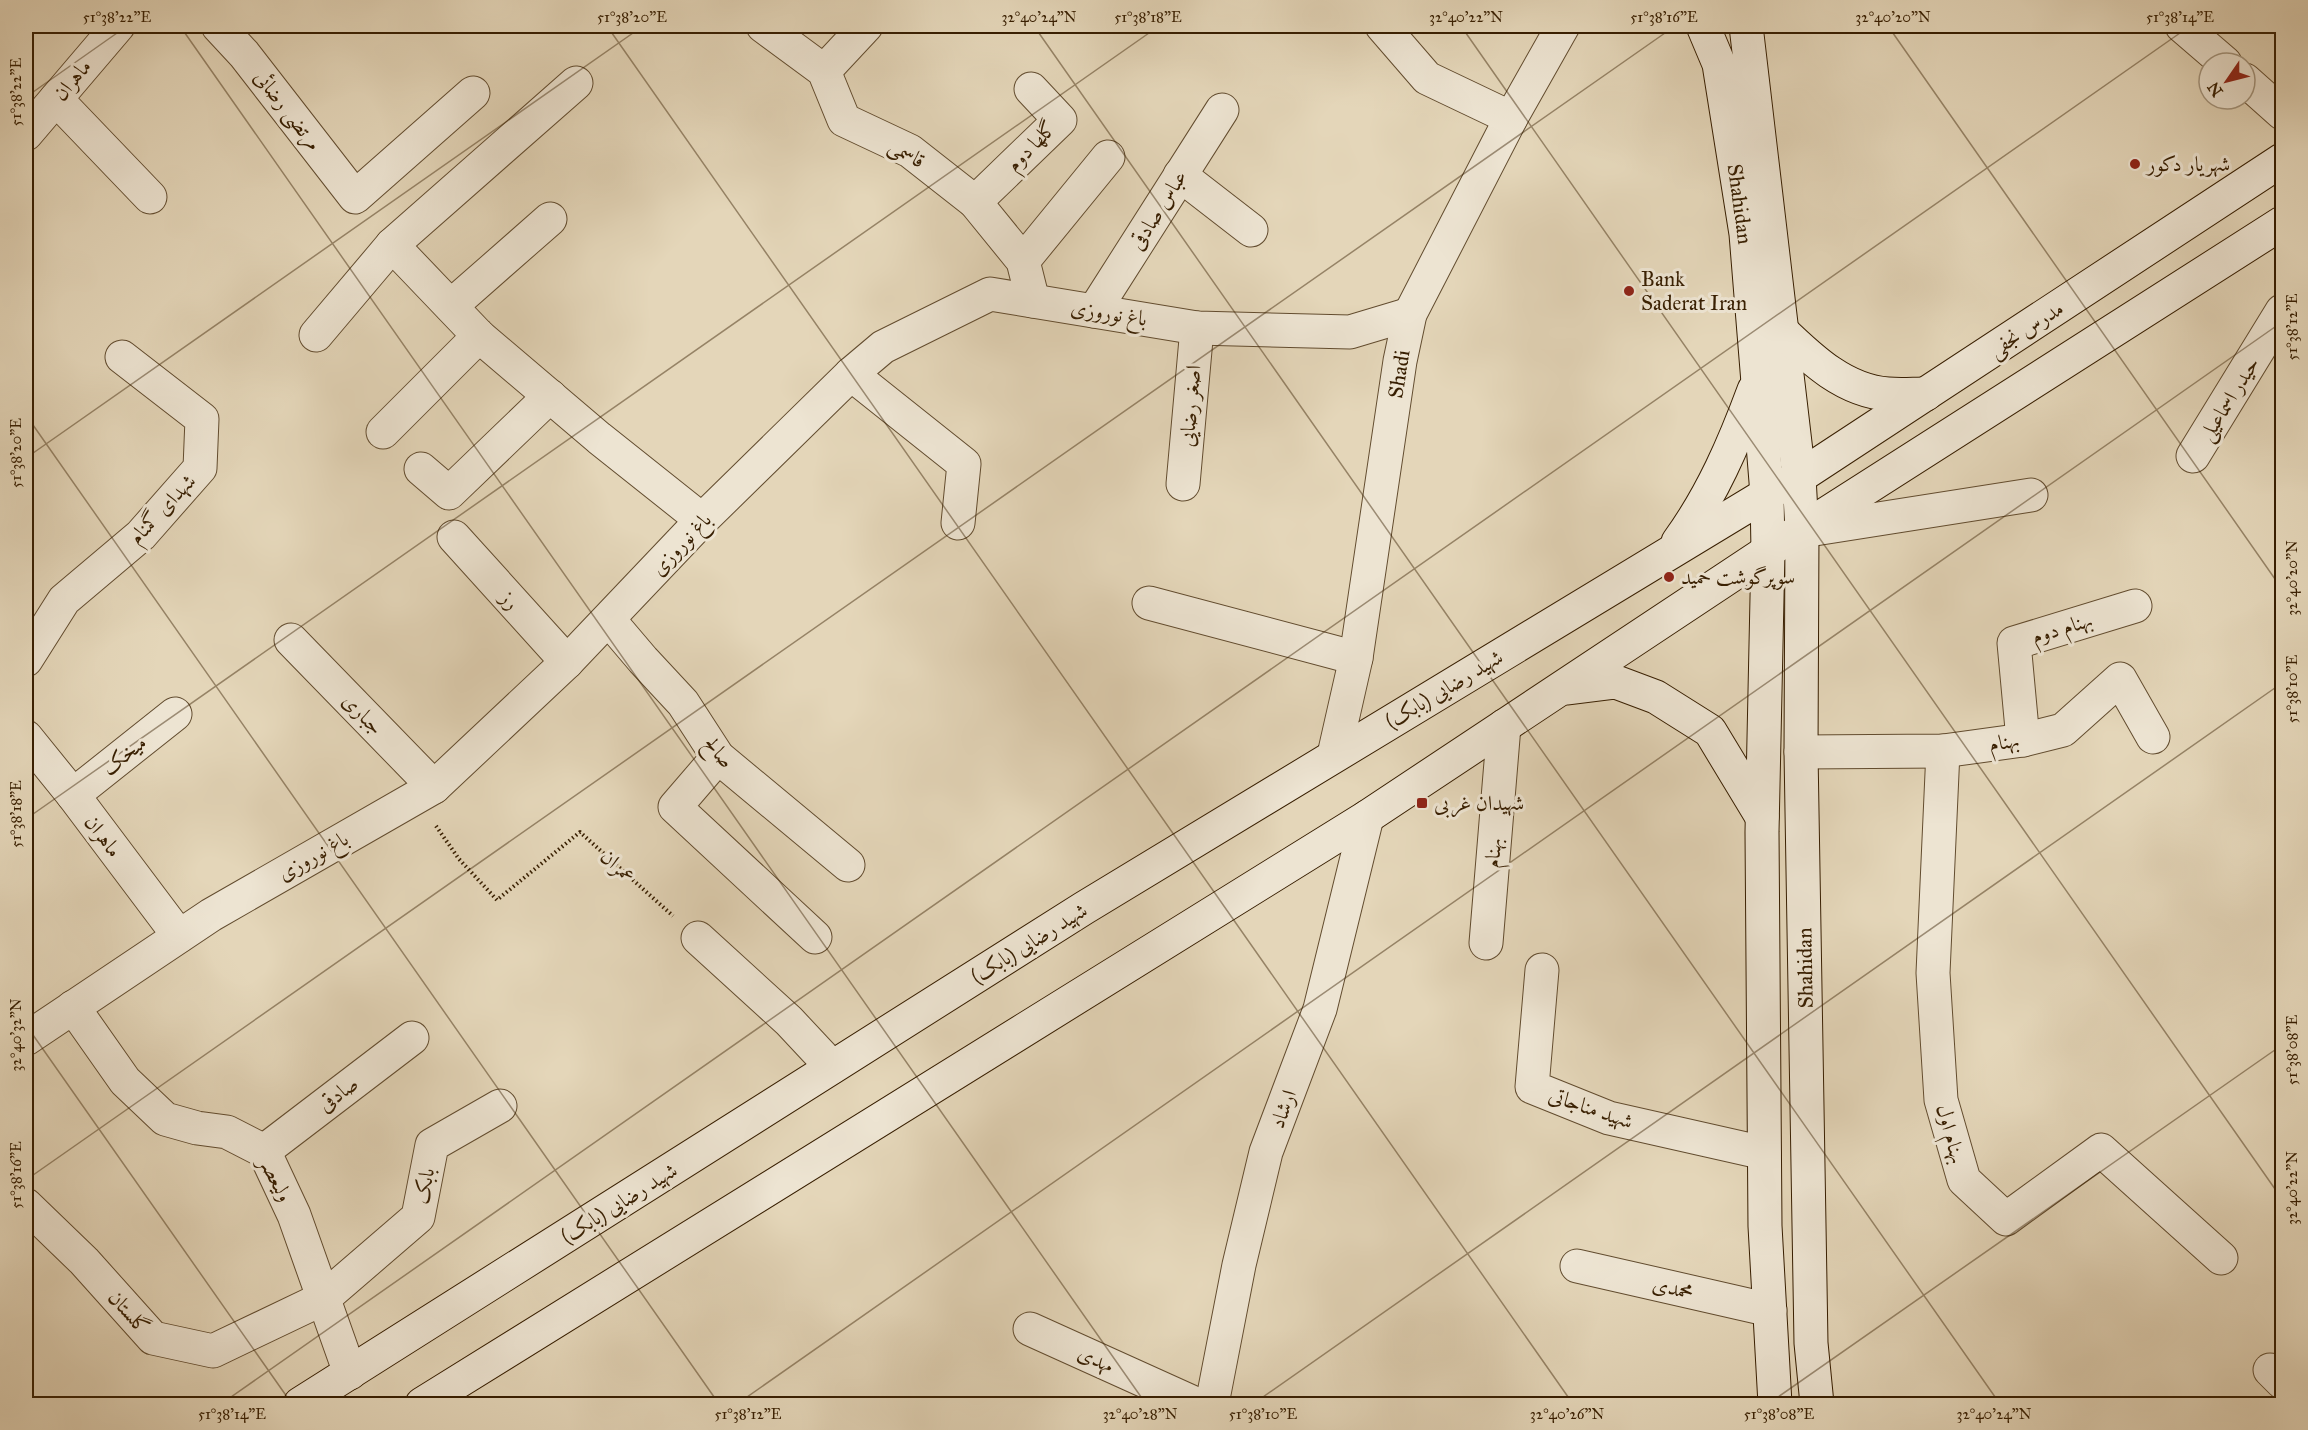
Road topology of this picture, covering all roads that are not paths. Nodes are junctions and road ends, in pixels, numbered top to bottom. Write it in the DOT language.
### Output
graph roads {
  1 [pos="118,26"];
  2 [pos="218,26"];
  3 [pos="763,26"];
  4 [pos="866,26"];
  5 [pos="1382,26"];
  6 [pos="1563,26"];
  7 [pos="1703,26"];
  8 [pos="1746,26"];
  9 [pos="2182,26"];
  10 [pos="2211,51"];
  11 [pos="824,71"];
  12 [pos="576,83"];
  13 [pos="1031,89"];
  14 [pos="2257,90"];
  15 [pos="473,93"];
  16 [pos="56,99"];
  17 [pos="1222,110"];
  18 [pos="2283,113"];
  19 [pos="1511,118"];
  20 [pos="26,134"];
  21 [pos="1108,157"];
  22 [pos="2283,160"];
  23 [pos="1180,175"];
  24 [pos="150,197"];
  25 [pos="975,202"];
  26 [pos="550,219"];
  27 [pos="2283,223"];
  28 [pos="1251,230"];
  29 [pos="392,245"];
  30 [pos="1023,261"];
  31 [pos="1033,301"];
  32 [pos="451,306"];
  33 [pos="1094,311"];
  34 [pos="2283,311"];
  35 [pos="1410,314"];
  36 [pos="1197,328"];
  37 [pos="1782,331"];
  38 [pos="316,335"];
  39 [pos="479,336"];
  40 [pos="122,357"];
  41 [pos="851,374"];
  42 [pos="1757,380"];
  43 [pos="1926,394"];
  44 [pos="550,396"];
  45 [pos="383,432"];
  46 [pos="2193,456"];
  47 [pos="421,469"];
  48 [pos="1799,477"];
  49 [pos="1183,484"];
  50 [pos="1767,494"];
  51 [pos="2031,495"];
  52 [pos="702,520"];
  53 [pos="958,523"];
  54 [pos="1802,531"];
  55 [pos="454,537"];
  56 [pos="1768,551"];
  57 [pos="1672,552"];
  58 [pos="1149,603"];
  59 [pos="2135,606"];
  60 [pos="609,620"];
  61 [pos="291,640"];
  62 [pos="1356,658"];
  63 [pos="26,660"];
  64 [pos="567,662"];
  65 [pos="1560,689"];
  66 [pos="175,714"];
  67 [pos="1503,726"];
  68 [pos="26,737"];
  69 [pos="2153,737"];
  70 [pos="2023,740"];
  71 [pos="1801,752"];
  72 [pos="1943,752"];
  73 [pos="1334,755"];
  74 [pos="718,758"];
  75 [pos="434,787"];
  76 [pos="73,795"];
  77 [pos="1367,817"];
  78 [pos="1762,817"];
  79 [pos="848,865"];
  80 [pos="179,936"];
  81 [pos="815,937"];
  82 [pos="698,938"];
  83 [pos="1486,943"];
  84 [pos="1542,970"];
  85 [pos="73,1007"];
  86 [pos="412,1038"];
  87 [pos="26,1039"];
  88 [pos="832,1067"];
  89 [pos="500,1106"];
  90 [pos="264,1151"];
  91 [pos="1764,1153"];
  92 [pos="26,1205"];
  93 [pos="2221,1258"];
  94 [pos="1577,1266"];
  95 [pos="324,1298"];
  96 [pos="1770,1310"];
  97 [pos="1030,1329"];
  98 [pos="350,1373"];
  99 [pos="300,1404"];
  100 [pos="422,1404"];
  101 [pos="1196,1404"];
  102 [pos="1212,1404"];
  103 [pos="1774,1404"];
  104 [pos="1817,1404"];
  1 -- 16 [label="street, ماهران"];
  2 -- 15 [label="street, مرتضی رضائی"];
  3 -- 11 [label="street"];
  4 -- 11 [label="street"];
  5 -- 19 [label="street"];
  6 -- 19 [label="street, Shadi"];
  7 -- 42 [label="street, Shahidan"];
  8 -- 37 [label="street, Shahidan"];
  9 -- 10 [label="street"];
  11 -- 25 [label="street, قاسمی"];
  12 -- 29 [label="street"];
  13 -- 25 [label="street, گلها دوم"];
  14 -- 18 [label="street"];
  16 -- 20 [label="street, ماهران"];
  16 -- 24 [label="street"];
  17 -- 23 [label="street, عباس صادقی"];
  19 -- 35 [label="street, Shadi"];
  21 -- 30 [label="street"];
  22 -- 43 [label="street, مدرس نجفی"];
  23 -- 28 [label="street"];
  23 -- 33 [label="street, عباس صادقی"];
  25 -- 30 [label="street, قاسمی"];
  26 -- 32 [label="street"];
  27 -- 54 [label="street"];
  29 -- 32 [label="street"];
  29 -- 38 [label="street"];
  30 -- 31 [label="street, قاسمی"];
  31 -- 33 [label="street, باغ نوروزی"];
  31 -- 41 [label="street, باغ نوروزی"];
  32 -- 39 [label="street"];
  33 -- 36 [label="street, باغ نوروزی"];
  34 -- 46 [label="street, حیدر اسماعیلی"];
  35 -- 36 [label="street, باغ نوروزی"];
  35 -- 62 [label="street, Shadi"];
  36 -- 49 [label="street, اصغر رضایی"];
  37 -- 43 [label="street"];
  37 -- 48 [label="street, Shahidan"];
  39 -- 44 [label="street"];
  39 -- 45 [label="street"];
  40 -- 63 [label="street, شهدای گمنام"];
  41 -- 52 [label="street, باغ نوروزی"];
  41 -- 53 [label="street"];
  42 -- 50 [label="street, Shahidan"];
  42 -- 57 [label="street"];
  43 -- 48 [label="street, مدرس نجفی"];
  44 -- 47 [label="street"];
  44 -- 52 [label="street"];
  48 -- 50 [label="street, مدرس نجفی"];
  48 -- 54 [label="street, Shahidan"];
  50 -- 56 [label="street, Shahidan"];
  50 -- 57 [label="street, شهید رضایی (بابک)"];
  51 -- 54 [label="street"];
  52 -- 60 [label="street, باغ نوروزی"];
  54 -- 56 [label="street"];
  54 -- 71 [label="street, Shahidan"];
  55 -- 64 [label="street, رز"];
  56 -- 65 [label="street"];
  56 -- 78 [label="street, Shahidan"];
  57 -- 73 [label="street, شهید رضایی (بابک)"];
  58 -- 62 [label="street"];
  59 -- 70 [label="street, بهنام دوم"];
  60 -- 64 [label="street, باغ نوروزی"];
  60 -- 74 [label="street, صالح"];
  61 -- 75 [label="street, جباری"];
  62 -- 73 [label="street, Shadi"];
  64 -- 75 [label="street, باغ نوروزی"];
  65 -- 67 [label="street"];
  65 -- 78 [label="street"];
  66 -- 76 [label="street, میخک"];
  67 -- 77 [label="street"];
  67 -- 83 [label="street, بهنام"];
  68 -- 76 [label="street, ماهران"];
  69 -- 70 [label="street, بهنام"];
  70 -- 72 [label="street, بهنام"];
  71 -- 72 [label="street, بهنام"];
  71 -- 104 [label="street, Shahidan"];
  72 -- 93 [label="street, بهنام اول"];
  73 -- 88 [label="street, شهید رضایی (بابک)"];
  74 -- 79 [label="street, صالح"];
  74 -- 81 [label="street"];
  75 -- 80 [label="street, باغ نوروزی"];
  76 -- 80 [label="street, ماهران"];
  77 -- 100 [label="street"];
  77 -- 102 [label="street, ارشاد"];
  78 -- 91 [label="street, Shahidan"];
  80 -- 85 [label="street, باغ نوروزی"];
  82 -- 88 [label="street"];
  84 -- 91 [label="street, شهید مناجاتی"];
  85 -- 87 [label="street, باغ نوروزی"];
  85 -- 90 [label="street, ولیعصر"];
  86 -- 90 [label="street, صادقی"];
  88 -- 98 [label="street, شهید رضایی (بابک)"];
  89 -- 95 [label="street, بابک"];
  90 -- 95 [label="street, ولیعصر"];
  91 -- 96 [label="street, Shahidan"];
  92 -- 95 [label="street, گلستان"];
  94 -- 96 [label="street, محمدی"];
  95 -- 98 [label="street, ولیعصر"];
  96 -- 103 [label="street, Shahidan"];
  97 -- 101 [label="street, مهدی"];
  98 -- 99 [label="street, شهید رضایی (بابک)"];
}
